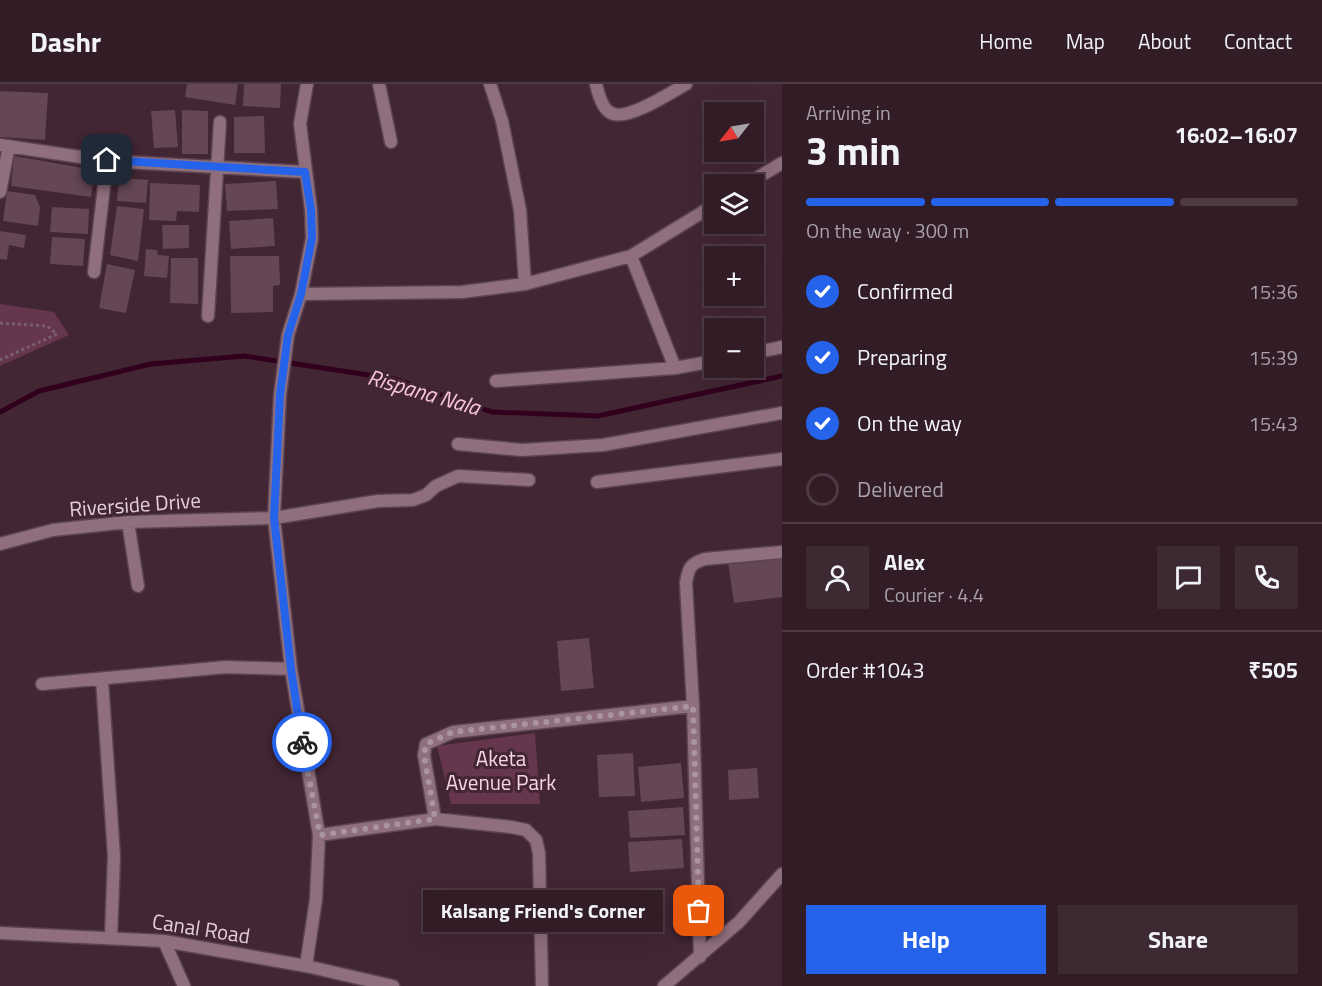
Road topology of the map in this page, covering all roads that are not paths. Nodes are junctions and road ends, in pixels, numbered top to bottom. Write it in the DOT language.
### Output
graph roads {
  1 [pos="307,84"];
  2 [pos="379,84"];
  3 [pos="490,84"];
  4 [pos="596,84"];
  5 [pos="686,84"];
  6 [pos="220,122"];
  7 [pos="391,142"];
  8 [pos="4,145"];
  9 [pos="107,160"];
  10 [pos="782,163"];
  11 [pos="219,168"];
  12 [pos="305,172"];
  13 [pos="764,174"];
  14 [pos="0,192"];
  15 [pos="704,211"];
  16 [pos="631,256"];
  17 [pos="94,272"];
  18 [pos="525,284"];
  19 [pos="301,294"];
  20 [pos="208,316"];
  21 [pos="782,347"];
  22 [pos="764,351"];
  23 [pos="704,363"];
  24 [pos="675,369"];
  25 [pos="496,381"];
  26 [pos="782,413"];
  27 [pos="458,444"];
  28 [pos="782,459"];
  29 [pos="529,480"];
  30 [pos="597,482"];
  31 [pos="274,518"];
  32 [pos="128,522"];
  33 [pos="0,544"];
  34 [pos="782,552"];
  35 [pos="138,586"];
  36 [pos="291,669"];
  37 [pos="102,680"];
  38 [pos="42,684"];
  39 [pos="693,706"];
  40 [pos="435,819"];
  41 [pos="320,835"];
  42 [pos="782,874"];
  43 [pos="0,933"];
  44 [pos="111,938"];
  45 [pos="164,940"];
  46 [pos="700,957"];
  47 [pos="306,966"];
  48 [pos="184,986"];
  49 [pos="393,986"];
  50 [pos="542,986"];
  51 [pos="664,986"];
  1 -- 12 [label="street"];
  2 -- 7 [label="street"];
  3 -- 18 [label="street"];
  4 -- 5 [label="street"];
  6 -- 11 [label="street"];
  8 -- 9 [label="street"];
  8 -- 14 [label="street"];
  9 -- 11 [label="street"];
  9 -- 17 [label="street"];
  10 -- 13 [label="street"];
  11 -- 12 [label="street"];
  11 -- 20 [label="street"];
  12 -- 19 [label="street"];
  15 -- 16 [label="street"];
  16 -- 18 [label="street"];
  16 -- 24 [label="street"];
  18 -- 19 [label="street"];
  19 -- 31 [label="street"];
  21 -- 22 [label="street"];
  23 -- 24 [label="street"];
  24 -- 25 [label="street"];
  26 -- 27 [label="street"];
  28 -- 30 [label="street"];
  29 -- 31 [label="street, Riverside Drive"];
  31 -- 32 [label="street, Riverside Drive"];
  31 -- 36 [label="street"];
  32 -- 33 [label="street, Riverside Drive"];
  32 -- 35 [label="street"];
  34 -- 39 [label="street"];
  36 -- 37 [label="street"];
  36 -- 41 [label="street"];
  37 -- 38 [label="street"];
  37 -- 44 [label="street"];
  39 -- 40 [label="street"];
  39 -- 46 [label="street"];
  40 -- 41 [label="street"];
  40 -- 50 [label="street"];
  41 -- 47 [label="street"];
  42 -- 46 [label="street"];
  43 -- 44 [label="street, Canal Road"];
  44 -- 45 [label="street, Canal Road"];
  45 -- 47 [label="street, Canal Road"];
  45 -- 48 [label="street"];
  46 -- 51 [label="street"];
  47 -- 49 [label="street, Canal Road"];
}
